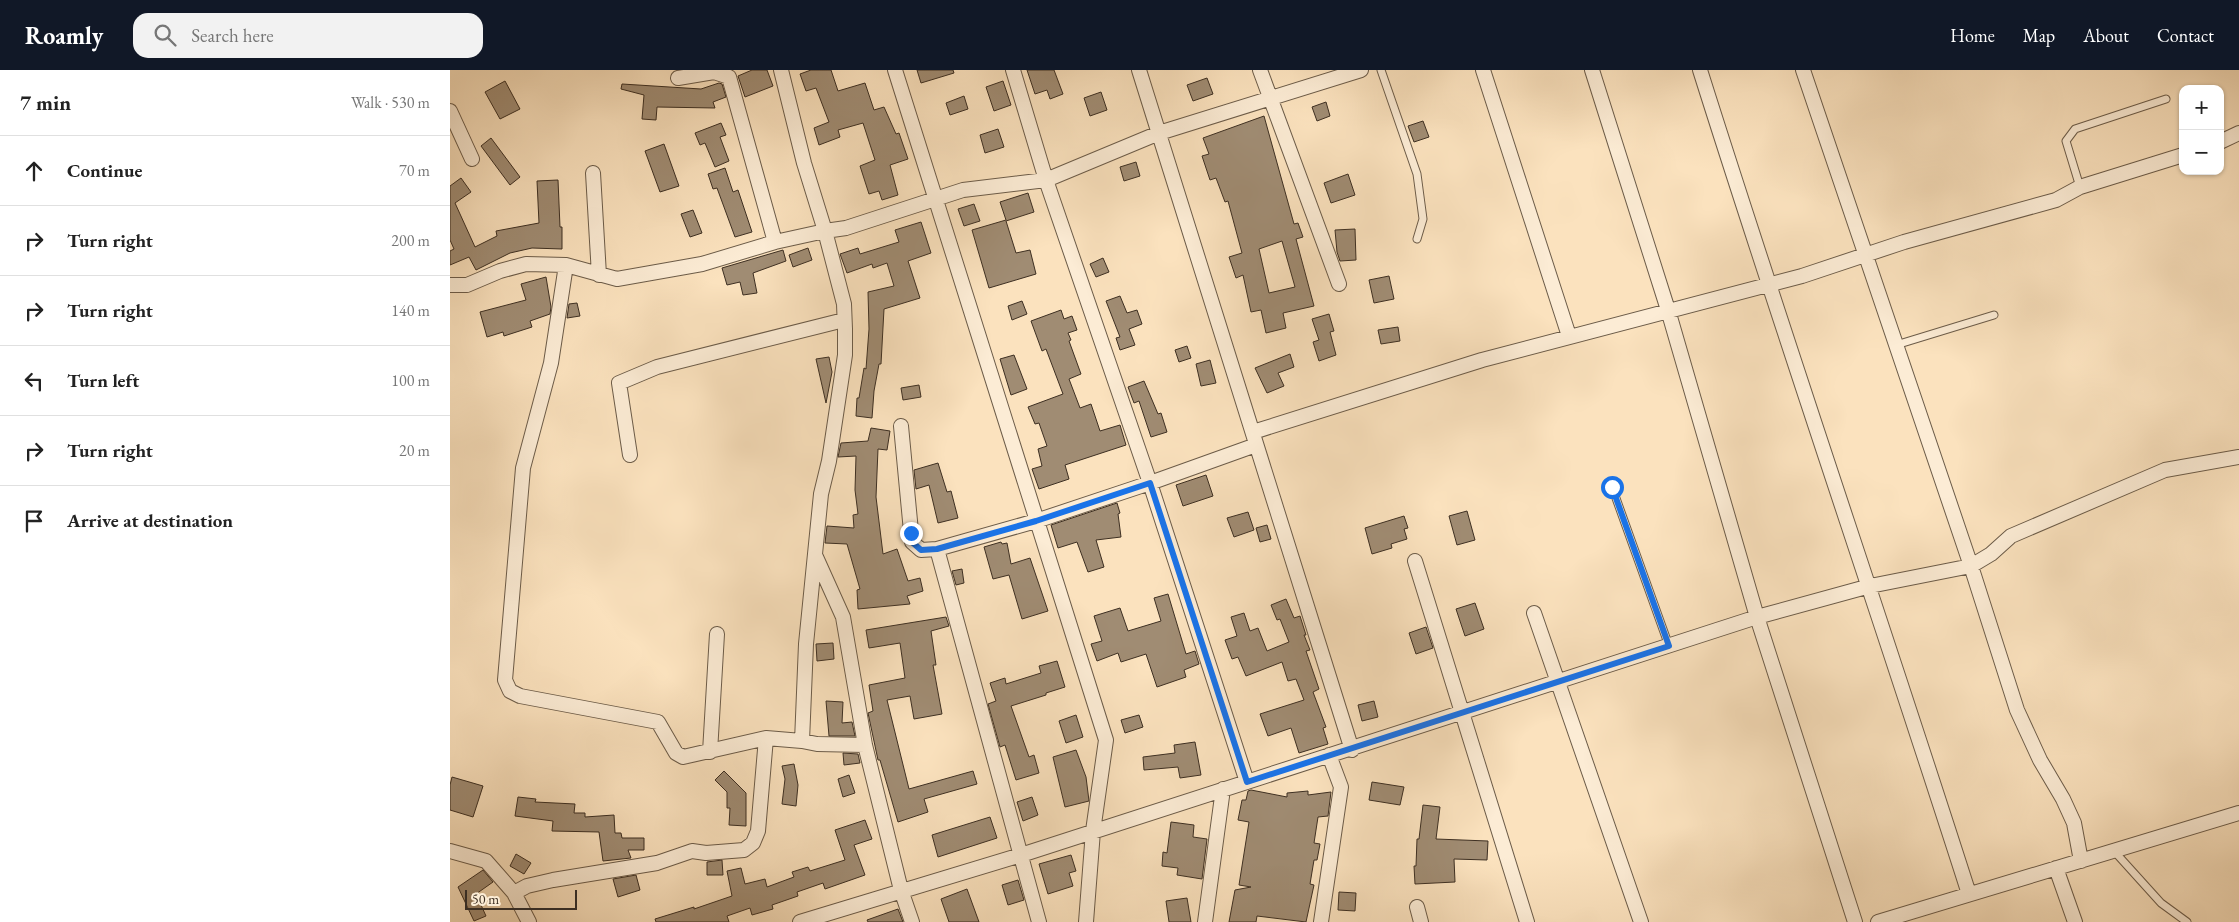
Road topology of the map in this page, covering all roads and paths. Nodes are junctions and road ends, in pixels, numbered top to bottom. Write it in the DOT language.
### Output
graph roads {
  1 [pos="781,70"];
  2 [pos="895,70"];
  3 [pos="1013,70"];
  4 [pos="1138,70"];
  5 [pos="1260,70"];
  6 [pos="1361,70"];
  7 [pos="1381,70"];
  8 [pos="1483,70"];
  9 [pos="1592,70"];
  10 [pos="1700,70"];
  11 [pos="1803,70"];
  12 [pos="678,78"];
  13 [pos="1269,99"];
  14 [pos="2166,99"];
  15 [pos="450,111"];
  16 [pos="1159,133"];
  17 [pos="2239,133"];
  18 [pos="2224,140"];
  19 [pos="2179,156"];
  20 [pos="472,159"];
  21 [pos="592,173"];
  22 [pos="1046,180"];
  23 [pos="2080,187"];
  24 [pos="936,199"];
  25 [pos="825,231"];
  26 [pos="1417,239"];
  27 [pos="775,242"];
  28 [pos="1866,254"];
  29 [pos="566,265"];
  30 [pos="599,275"];
  31 [pos="1339,284"];
  32 [pos="1768,284"];
  33 [pos="450,285"];
  34 [pos="1668,310"];
  35 [pos="1994,315"];
  36 [pos="844,320"];
  37 [pos="1569,336"];
  38 [pos="1896,346"];
  39 [pos="901,426"];
  40 [pos="1255,438"];
  41 [pos="630,455"];
  42 [pos="2239,456"];
  43 [pos="1150,483"];
  44 [pos="1612,487"];
  45 [pos="1036,521"];
  46 [pos="937,549"];
  47 [pos="815,554"];
  48 [pos="1415,561"];
  49 [pos="1971,566"];
  50 [pos="1870,586"];
  51 [pos="1534,613"];
  52 [pos="1757,617"];
  53 [pos="717,634"];
  54 [pos="1669,646"];
  55 [pos="1558,682"];
  56 [pos="1463,713"];
  57 [pos="766,738"];
  58 [pos="802,741"];
  59 [pos="865,745"];
  60 [pos="1352,750"];
  61 [pos="710,752"];
  62 [pos="1329,755"];
  63 [pos="1247,782"];
  64 [pos="1223,790"];
  65 [pos="2239,813"];
  66 [pos="1094,831"];
  67 [pos="450,851"];
  68 [pos="2114,851"];
  69 [pos="1021,855"];
  70 [pos="2081,861"];
  71 [pos="2056,868"];
  72 [pos="902,890"];
  73 [pos="514,893"];
  74 [pos="1969,894"];
  75 [pos="1417,907"];
  76 [pos="529,922"];
  77 [pos="800,922"];
  78 [pos="912,922"];
  79 [pos="1039,922"];
  80 [pos="1086,922"];
  81 [pos="1205,922"];
  82 [pos="1321,922"];
  83 [pos="1422,922"];
  84 [pos="1527,922"];
  85 [pos="1641,922"];
  86 [pos="1855,922"];
  87 [pos="1878,922"];
  88 [pos="2075,922"];
  89 [pos="2187,922"];
  1 -- 25 [label="street"];
  2 -- 24 [label="street"];
  3 -- 22 [label="street"];
  4 -- 16 [label="street"];
  5 -- 13 [label="street"];
  6 -- 13 [label="street"];
  7 -- 26 [label="lane"];
  8 -- 37 [label="street"];
  9 -- 34 [label="street"];
  10 -- 32 [label="street"];
  11 -- 28 [label="street"];
  12 -- 27 [label="street"];
  13 -- 16 [label="street"];
  13 -- 31 [label="street"];
  14 -- 23 [label="lane"];
  15 -- 20 [label="street"];
  16 -- 22 [label="street"];
  16 -- 40 [label="street"];
  17 -- 18 [label="street"];
  19 -- 23 [label="street"];
  21 -- 30 [label="street"];
  22 -- 24 [label="street"];
  22 -- 43 [label="street"];
  23 -- 28 [label="street"];
  24 -- 25 [label="street"];
  24 -- 45 [label="street"];
  25 -- 27 [label="street"];
  25 -- 36 [label="street"];
  27 -- 30 [label="street"];
  28 -- 32 [label="street"];
  28 -- 38 [label="street"];
  29 -- 30 [label="street"];
  29 -- 33 [label="street"];
  29 -- 61 [label="street"];
  32 -- 34 [label="street"];
  32 -- 50 [label="street"];
  34 -- 37 [label="street"];
  34 -- 52 [label="street"];
  35 -- 38 [label="lane"];
  36 -- 41 [label="street"];
  36 -- 47 [label="street"];
  37 -- 40 [label="street"];
  38 -- 49 [label="street"];
  39 -- 46 [label="street"];
  40 -- 43 [label="street"];
  40 -- 60 [label="street"];
  42 -- 49 [label="street"];
  43 -- 45 [label="street"];
  43 -- 63 [label="street"];
  44 -- 54 [label="lane"];
  45 -- 46 [label="street"];
  45 -- 66 [label="street"];
  46 -- 69 [label="street"];
  47 -- 58 [label="street"];
  47 -- 59 [label="street"];
  48 -- 56 [label="street"];
  49 -- 50 [label="street"];
  49 -- 70 [label="street"];
  50 -- 52 [label="street"];
  50 -- 74 [label="street"];
  51 -- 55 [label="street"];
  52 -- 54 [label="street"];
  52 -- 86 [label="street"];
  53 -- 61 [label="street"];
  54 -- 55 [label="street"];
  55 -- 56 [label="street"];
  55 -- 85 [label="street"];
  56 -- 60 [label="street"];
  56 -- 84 [label="street"];
  57 -- 58 [label="street"];
  57 -- 61 [label="street"];
  57 -- 73 [label="street"];
  58 -- 59 [label="street"];
  59 -- 72 [label="street"];
  60 -- 62 [label="street"];
  62 -- 63 [label="street"];
  62 -- 82 [label="street"];
  63 -- 64 [label="street"];
  64 -- 66 [label="street"];
  64 -- 81 [label="street"];
  65 -- 68 [label="street"];
  66 -- 69 [label="street"];
  66 -- 80 [label="street"];
  67 -- 73 [label="street"];
  68 -- 70 [label="street"];
  68 -- 89 [label="lane"];
  69 -- 72 [label="street"];
  69 -- 79 [label="street"];
  70 -- 71 [label="street"];
  71 -- 74 [label="street"];
  71 -- 88 [label="street"];
  72 -- 77 [label="street"];
  72 -- 78 [label="street"];
  73 -- 76 [label="street"];
  74 -- 87 [label="street"];
  75 -- 83 [label="street"];
}
